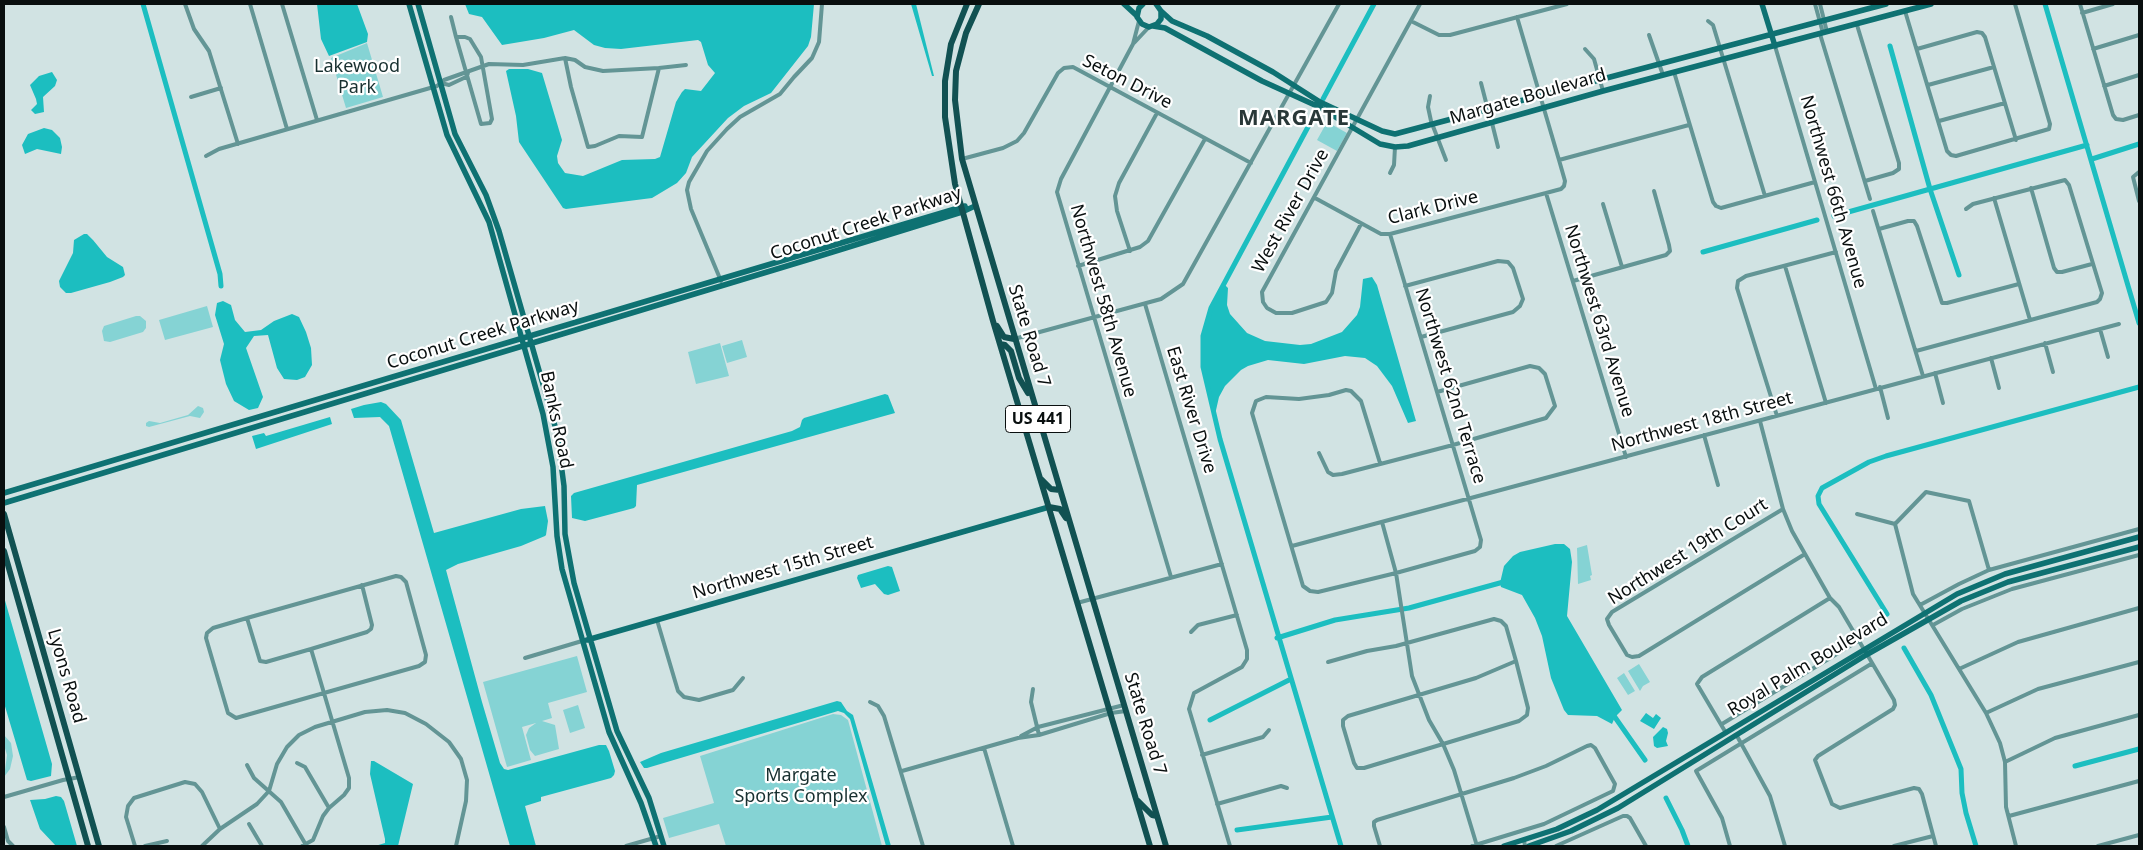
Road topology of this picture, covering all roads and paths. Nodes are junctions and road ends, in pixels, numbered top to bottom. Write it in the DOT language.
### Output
graph roads {
  1 [pos="185,4"];
  2 [pos="250,4"];
  3 [pos="282,4"];
  4 [pos="409,4"];
  5 [pos="418,4"];
  6 [pos="822,4"];
  7 [pos="968,4"];
  8 [pos="979,4"];
  9 [pos="1124,4"];
  10 [pos="1143,4"];
  11 [pos="1339,4"];
  12 [pos="1420,4"];
  13 [pos="1567,4"];
  14 [pos="1762,4"];
  15 [pos="1815,4"];
  16 [pos="1820,4"];
  17 [pos="1886,4"];
  18 [pos="1931,4"];
  19 [pos="2015,4"];
  20 [pos="2080,4"];
  21 [pos="2113,4"];
  22 [pos="1159,6"];
  23 [pos="1905,11"];
  24 [pos="2082,13"];
  25 [pos="451,17"];
  26 [pos="1517,17"];
  27 [pos="1138,19"];
  28 [pos="1822,20"];
  29 [pos="959,21"];
  30 [pos="1410,21"];
  31 [pos="1708,21"];
  32 [pos="1857,25"];
  33 [pos="1151,26"];
  34 [pos="1824,33"];
  35 [pos="1771,34"];
  36 [pos="1649,35"];
  37 [pos="2139,35"];
  38 [pos="456,38"];
  39 [pos="963,42"];
  40 [pos="1133,44"];
  41 [pos="1774,46"];
  42 [pos="1720,48"];
  43 [pos="1585,49"];
  44 [pos="1917,49"];
  45 [pos="2093,49"];
  46 [pos="565,58"];
  47 [pos="1723,60"];
  48 [pos="1659,63"];
  49 [pos="686,65"];
  50 [pos="482,67"];
  51 [pos="1994,67"];
  52 [pos="659,68"];
  53 [pos="1674,72"];
  54 [pos="468,73"];
  55 [pos="2139,75"];
  56 [pos="1663,76"];
  57 [pos="1599,79"];
  58 [pos="1481,83"];
  59 [pos="1928,85"];
  60 [pos="437,86"];
  61 [pos="1111,86"];
  62 [pos="1294,86"];
  63 [pos="2104,86"];
  64 [pos="221,88"];
  65 [pos="1603,91"];
  66 [pos="1289,94"];
  67 [pos="1540,95"];
  68 [pos="1430,96"];
  69 [pos="191,97"];
  70 [pos="2005,104"];
  71 [pos="1544,109"];
  72 [pos="1488,110"];
  73 [pos="1157,113"];
  74 [pos="2139,115"];
  75 [pos="1357,119"];
  76 [pos="317,120"];
  77 [pos="1939,121"];
  78 [pos="1492,123"];
  79 [pos="1433,125"];
  80 [pos="1689,125"];
  81 [pos="287,129"];
  82 [pos="1352,129"];
  83 [pos="1439,138"];
  84 [pos="1205,139"];
  85 [pos="2016,140"];
  86 [pos="238,144"];
  87 [pos="1395,147"];
  88 [pos="1498,147"];
  89 [pos="206,156"];
  90 [pos="962,159"];
  91 [pos="1446,160"];
  92 [pos="1559,160"];
  93 [pos="1251,163"];
  94 [pos="2139,172"];
  95 [pos="1390,173"];
  96 [pos="1865,181"];
  97 [pos="1815,182"];
  98 [pos="2031,188"];
  99 [pos="1654,191"];
  100 [pos="1546,193"];
  101 [pos="1765,196"];
  102 [pos="1315,198"];
  103 [pos="1994,198"];
  104 [pos="1870,199"];
  105 [pos="2139,202"];
  106 [pos="1603,204"];
  107 [pos="975,206"];
  108 [pos="1966,208"];
  109 [pos="961,209"];
  110 [pos="1873,211"];
  111 [pos="1361,224"];
  112 [pos="1879,229"];
  113 [pos="1390,234"];
  114 [pos="828,246"];
  115 [pos="1130,251"];
  116 [pos="1836,252"];
  117 [pos="823,255"];
  118 [pos="2092,264"];
  119 [pos="1078,266"];
  120 [pos="1785,266"];
  121 [pos="1622,267"];
  122 [pos="721,279"];
  123 [pos="1573,281"];
  124 [pos="2019,284"];
  125 [pos="723,285"];
  126 [pos="1405,286"];
  127 [pos="1145,304"];
  128 [pos="1093,318"];
  129 [pos="2030,320"];
  130 [pos="993,321"];
  131 [pos="2120,324"];
  132 [pos="2100,329"];
  133 [pos="529,336"];
  134 [pos="1421,337"];
  135 [pos="522,339"];
  136 [pos="1014,339"];
  137 [pos="531,343"];
  138 [pos="2046,343"];
  139 [pos="1000,344"];
  140 [pos="524,346"];
  141 [pos="1916,351"];
  142 [pos="2108,357"];
  143 [pos="1991,358"];
  144 [pos="2053,372"];
  145 [pos="1935,373"];
  146 [pos="1923,376"];
  147 [pos="1878,388"];
  148 [pos="1999,388"];
  149 [pos="1437,392"];
  150 [pos="1032,400"];
  151 [pos="1826,403"];
  152 [pos="1943,403"];
  153 [pos="1777,416"];
  154 [pos="1888,418"];
  155 [pos="1760,421"];
  156 [pos="1704,435"];
  157 [pos="1453,445"];
  158 [pos="1320,453"];
  159 [pos="1626,457"];
  160 [pos="1380,463"];
  161 [pos="1040,478"];
  162 [pos="1718,485"];
  163 [pos="1060,490"];
  164 [pos="4,493"];
  165 [pos="1469,498"];
  166 [pos="4,503"];
  167 [pos="1049,507"];
  168 [pos="1783,509"];
  169 [pos="4,514"];
  170 [pos="1857,514"];
  171 [pos="1069,521"];
  172 [pos="1382,522"];
  173 [pos="1894,524"];
  174 [pos="2139,529"];
  175 [pos="2139,537"];
  176 [pos="1292,546"];
  177 [pos="2139,547"];
  178 [pos="4,551"];
  179 [pos="1804,554"];
  180 [pos="2139,555"];
  181 [pos="1222,564"];
  182 [pos="1989,570"];
  183 [pos="1396,573"];
  184 [pos="1171,578"];
  185 [pos="362,585"];
  186 [pos="1830,598"];
  187 [pos="1092,599"];
  188 [pos="1078,603"];
  189 [pos="1920,605"];
  190 [pos="2139,608"];
  191 [pos="1924,612"];
  192 [pos="1237,615"];
  193 [pos="246,618"];
  194 [pos="1928,618"];
  195 [pos="657,620"];
  196 [pos="1933,625"];
  197 [pos="1191,632"];
  198 [pos="590,639"];
  199 [pos="582,641"];
  200 [pos="1858,641"];
  201 [pos="1406,644"];
  202 [pos="311,649"];
  203 [pos="1863,649"];
  204 [pos="1866,655"];
  205 [pos="525,658"];
  206 [pos="1516,661"];
  207 [pos="1328,662"];
  208 [pos="2139,662"];
  209 [pos="1872,664"];
  210 [pos="1959,669"];
  211 [pos="743,678"];
  212 [pos="1033,689"];
  213 [pos="324,693"];
  214 [pos="1419,695"];
  215 [pos="870,702"];
  216 [pos="1125,708"];
  217 [pos="1110,711"];
  218 [pos="1986,713"];
  219 [pos="2139,715"];
  220 [pos="332,722"];
  221 [pos="1744,722"];
  222 [pos="1722,724"];
  223 [pos="1038,727"];
  224 [pos="1269,730"];
  225 [pos="1726,733"];
  226 [pos="1040,735"];
  227 [pos="1737,736"];
  228 [pos="1018,738"];
  229 [pos="1741,743"];
  230 [pos="1443,744"];
  231 [pos="1723,745"];
  232 [pos="984,748"];
  233 [pos="1202,755"];
  234 [pos="2005,762"];
  235 [pos="297,763"];
  236 [pos="247,765"];
  237 [pos="902,771"];
  238 [pos="80,777"];
  239 [pos="69,779"];
  240 [pos="2139,781"];
  241 [pos="1287,788"];
  242 [pos="269,791"];
  243 [pos="1461,794"];
  244 [pos="4,797"];
  245 [pos="1136,798"];
  246 [pos="1217,804"];
  247 [pos="329,808"];
  248 [pos="1157,816"];
  249 [pos="2009,816"];
  250 [pos="249,824"];
  251 [pos="4,828"];
  252 [pos="220,829"];
  253 [pos="2139,835"];
  254 [pos="661,836"];
  255 [pos="1933,836"];
  256 [pos="653,838"];
  257 [pos="167,841"];
  258 [pos="1526,844"];
  259 [pos="304,845"];
  260 [pos="1013,845"];
  261 [pos="13,846"];
  262 [pos="88,846"];
  263 [pos="99,846"];
  264 [pos="135,846"];
  265 [pos="145,846"];
  266 [pos="202,846"];
  267 [pos="262,846"];
  268 [pos="456,846"];
  269 [pos="626,846"];
  270 [pos="656,846"];
  271 [pos="664,846"];
  272 [pos="923,846"];
  273 [pos="1007,846"];
  274 [pos="1150,846"];
  275 [pos="1166,846"];
  276 [pos="1230,846"];
  277 [pos="1380,846"];
  278 [pos="1476,846"];
  279 [pos="1504,846"];
  280 [pos="1556,846"];
  281 [pos="1646,846"];
  282 [pos="1730,846"];
  283 [pos="1785,846"];
  284 [pos="1894,846"];
  285 [pos="1936,846"];
  286 [pos="2016,846"];
  287 [pos="2098,846"];
  1 -- 64 [label="street"];
  2 -- 81 [label="street"];
  3 -- 76 [label="street"];
  4 -- 60 [label="street, Banks Road"];
  5 -- 60 [label="street, Banks Road"];
  6 -- 122 [label="street"];
  7 -- 29 [label="main road, State Road 7 / US 441"];
  8 -- 39 [label="main road, State Road 7 / US 441"];
  9 -- 27 [label="street"];
  10 -- 27 [label="street"];
  11 -- 62 [label="street"];
  12 -- 30 [label="street, West River Drive"];
  13 -- 26 [label="street"];
  14 -- 35 [label="street, Northwest 66th Avenue"];
  15 -- 28 [label="street"];
  16 -- 28 [label="street"];
  17 -- 28 [label="street, Margate Boulevard"];
  18 -- 23 [label="street, Margate Boulevard"];
  19 -- 85 [label="street"];
  20 -- 24 [label="street"];
  21 -- 24 [label="street"];
  22 -- 33 [label="street"];
  22 -- 62 [label="street, Margate Boulevard"];
  23 -- 32 [label="street, Margate Boulevard"];
  23 -- 44 [label="street"];
  24 -- 45 [label="street"];
  25 -- 38 [label="street"];
  26 -- 30 [label="street"];
  26 -- 67 [label="street"];
  27 -- 33 [label="street, Margate Boulevard"];
  27 -- 40 [label="street, Northwest 58th Avenue"];
  28 -- 34 [label="street"];
  28 -- 35 [label="street, Margate Boulevard"];
  29 -- 39 [label="main road"];
  29 -- 109 [label="main road, State Road 7 / US 441"];
  30 -- 75 [label="street, West River Drive"];
  31 -- 42 [label="street"];
  32 -- 34 [label="street, Margate Boulevard"];
  32 -- 96 [label="street"];
  33 -- 40 [label="street, Northwest 58th Avenue"];
  33 -- 66 [label="street, Margate Boulevard"];
  34 -- 41 [label="street, Margate Boulevard"];
  34 -- 96 [label="street"];
  35 -- 41 [label="street, Northwest 66th Avenue"];
  35 -- 42 [label="street, Margate Boulevard"];
  36 -- 48 [label="street"];
  37 -- 45 [label="street"];
  38 -- 50 [label="street"];
  38 -- 54 [label="street"];
  39 -- 90 [label="main road, State Road 7 / US 441"];
  40 -- 61 [label="street, Northwest 58th Avenue"];
  41 -- 47 [label="street, Margate Boulevard"];
  41 -- 97 [label="street, Northwest 66th Avenue"];
  42 -- 47 [label="street"];
  42 -- 48 [label="street, Margate Boulevard"];
  43 -- 57 [label="street"];
  44 -- 51 [label="street"];
  44 -- 59 [label="street"];
  45 -- 63 [label="street"];
  46 -- 50 [label="street"];
  46 -- 52 [label="street"];
  46 -- 52 [label="street"];
  47 -- 53 [label="street, Margate Boulevard"];
  47 -- 101 [label="street"];
  48 -- 56 [label="street"];
  48 -- 57 [label="street, Margate Boulevard"];
  49 -- 52 [label="street"];
  50 -- 54 [label="street"];
  50 -- 54 [label="street"];
  51 -- 59 [label="street"];
  51 -- 70 [label="street"];
  53 -- 56 [label="street, Margate Boulevard"];
  53 -- 80 [label="street"];
  54 -- 60 [label="street"];
  55 -- 63 [label="street"];
  56 -- 65 [label="street, Margate Boulevard"];
  57 -- 65 [label="street"];
  57 -- 67 [label="street, Margate Boulevard"];
  58 -- 72 [label="street"];
  59 -- 77 [label="street"];
  60 -- 76 [label="street"];
  60 -- 133 [label="street, Banks Road"];
  60 -- 135 [label="street, Banks Road"];
  61 -- 73 [label="street, Seton Drive"];
  61 -- 90 [label="street, Seton Drive"];
  61 -- 119 [label="street, Northwest 58th Avenue"];
  62 -- 66 [label="street"];
  62 -- 75 [label="street, Margate Boulevard"];
  63 -- 74 [label="street"];
  64 -- 69 [label="street"];
  64 -- 86 [label="street"];
  65 -- 71 [label="street, Margate Boulevard"];
  66 -- 82 [label="street, Margate Boulevard"];
  66 -- 93 [label="street"];
  67 -- 71 [label="street"];
  67 -- 72 [label="street, Margate Boulevard"];
  68 -- 79 [label="street"];
  70 -- 77 [label="street"];
  70 -- 85 [label="street"];
  71 -- 78 [label="street, Margate Boulevard"];
  71 -- 92 [label="street"];
  72 -- 79 [label="street, Margate Boulevard"];
  73 -- 84 [label="street, Seton Drive"];
  73 -- 115 [label="street"];
  75 -- 79 [label="street, Margate Boulevard"];
  75 -- 82 [label="street, West River Drive"];
  76 -- 81 [label="street"];
  77 -- 85 [label="street"];
  78 -- 83 [label="street, Margate Boulevard"];
  78 -- 88 [label="street"];
  79 -- 83 [label="street"];
  80 -- 92 [label="street"];
  80 -- 101 [label="street"];
  81 -- 86 [label="street"];
  82 -- 87 [label="street, Margate Boulevard"];
  82 -- 102 [label="street, West River Drive"];
  83 -- 87 [label="street, Margate Boulevard"];
  83 -- 91 [label="street"];
  84 -- 93 [label="street, Seton Drive"];
  84 -- 115 [label="street"];
  86 -- 89 [label="street"];
  87 -- 95 [label="street"];
  90 -- 107 [label="main road, State Road 7 / US 441"];
  92 -- 100 [label="street, Clark Drive"];
  93 -- 127 [label="street"];
  94 -- 105 [label="street"];
  96 -- 104 [label="street"];
  97 -- 101 [label="street"];
  97 -- 116 [label="street, Northwest 66th Avenue"];
  98 -- 103 [label="street"];
  98 -- 118 [label="street"];
  98 -- 118 [label="street"];
  99 -- 121 [label="street"];
  100 -- 113 [label="street, Clark Drive"];
  100 -- 123 [label="street, Northwest 63rd Avenue"];
  102 -- 111 [label="street, Clark Drive"];
  102 -- 111 [label="street, West River Drive"];
  103 -- 108 [label="street"];
  103 -- 124 [label="street"];
  106 -- 121 [label="street"];
  107 -- 109 [label="street, Coconut Creek Parkway"];
  107 -- 136 [label="main road, State Road 7 / US 441"];
  109 -- 114 [label="street, Coconut Creek Parkway"];
  109 -- 117 [label="street, Coconut Creek Parkway"];
  109 -- 130 [label="main road, State Road 7 / US 441"];
  110 -- 112 [label="street"];
  111 -- 113 [label="street, Clark Drive"];
  112 -- 124 [label="street"];
  112 -- 141 [label="street"];
  113 -- 126 [label="street, Northwest 62nd Terrace"];
  114 -- 117 [label="street"];
  114 -- 122 [label="street, Coconut Creek Parkway"];
  115 -- 119 [label="street"];
  116 -- 120 [label="street"];
  116 -- 147 [label="street, Northwest 66th Avenue"];
  117 -- 125 [label="street, Coconut Creek Parkway"];
  118 -- 129 [label="street"];
  119 -- 128 [label="street, Northwest 58th Avenue"];
  120 -- 151 [label="street"];
  120 -- 153 [label="street"];
  121 -- 123 [label="street"];
  122 -- 125 [label="street"];
  122 -- 133 [label="street, Coconut Creek Parkway"];
  123 -- 159 [label="street, Northwest 63rd Avenue"];
  124 -- 129 [label="street"];
  125 -- 137 [label="street, Coconut Creek Parkway"];
  126 -- 134 [label="street, Northwest 62nd Terrace"];
  126 -- 134 [label="street"];
  127 -- 128 [label="street"];
  127 -- 181 [label="street, East River Drive"];
  128 -- 136 [label="street"];
  128 -- 184 [label="street, Northwest 58th Avenue"];
  129 -- 141 [label="street"];
  130 -- 136 [label="main road"];
  130 -- 139 [label="main road, State Road 7 / US 441"];
  131 -- 132 [label="street, Northwest 18th Street"];
  132 -- 138 [label="street, Northwest 18th Street"];
  132 -- 142 [label="street"];
  133 -- 135 [label="street, Coconut Creek Parkway"];
  133 -- 137 [label="street, Banks Road"];
  134 -- 149 [label="street, Northwest 62nd Terrace"];
  135 -- 140 [label="street, Banks Road"];
  135 -- 164 [label="street, Coconut Creek Parkway"];
  136 -- 150 [label="main road, State Road 7 / US 441"];
  137 -- 140 [label="street, Coconut Creek Parkway"];
  137 -- 198 [label="street, Banks Road"];
  138 -- 143 [label="street, Northwest 18th Street"];
  138 -- 144 [label="street"];
  139 -- 150 [label="main road"];
  139 -- 161 [label="main road, State Road 7 / US 441"];
  140 -- 166 [label="street, Coconut Creek Parkway"];
  140 -- 199 [label="street, Banks Road"];
  141 -- 146 [label="street"];
  143 -- 145 [label="street, Northwest 18th Street"];
  143 -- 148 [label="street"];
  145 -- 146 [label="street, Northwest 18th Street"];
  145 -- 152 [label="street"];
  146 -- 147 [label="street, Northwest 18th Street"];
  147 -- 151 [label="street, Northwest 18th Street"];
  147 -- 154 [label="street, Northwest 66th Avenue"];
  149 -- 157 [label="street, Northwest 62nd Terrace"];
  149 -- 157 [label="street"];
  150 -- 163 [label="main road, State Road 7 / US 441"];
  151 -- 153 [label="street, Northwest 18th Street"];
  153 -- 155 [label="street, Northwest 18th Street"];
  155 -- 156 [label="street, Northwest 18th Street"];
  155 -- 168 [label="street"];
  156 -- 159 [label="street, Northwest 18th Street"];
  156 -- 162 [label="street"];
  157 -- 160 [label="street"];
  157 -- 165 [label="street, Northwest 62nd Terrace"];
  158 -- 160 [label="street"];
  159 -- 165 [label="street, Northwest 18th Street"];
  160 -- 176 [label="street"];
  161 -- 163 [label="main road"];
  161 -- 167 [label="main road, State Road 7 / US 441"];
  163 -- 171 [label="main road, State Road 7 / US 441"];
  165 -- 172 [label="street, Northwest 18th Street"];
  165 -- 183 [label="street, Northwest 62nd Terrace"];
  167 -- 171 [label="main road"];
  167 -- 188 [label="main road, State Road 7 / US 441"];
  167 -- 195 [label="street, Northwest 15th Street"];
  168 -- 179 [label="street"];
  168 -- 179 [label="street, Northwest 19th Court"];
  169 -- 238 [label="main road, Lyons Road"];
  170 -- 173 [label="street"];
  171 -- 187 [label="main road, State Road 7 / US 441"];
  172 -- 176 [label="street, Northwest 18th Street"];
  172 -- 183 [label="street"];
  173 -- 182 [label="street"];
  173 -- 189 [label="street"];
  174 -- 182 [label="street"];
  175 -- 191 [label="street, Royal Palm Boulevard"];
  176 -- 183 [label="street"];
  177 -- 194 [label="street, Royal Palm Boulevard"];
  178 -- 239 [label="main road, Lyons Road"];
  179 -- 186 [label="street"];
  180 -- 196 [label="street"];
  181 -- 184 [label="street"];
  181 -- 192 [label="street, East River Drive"];
  182 -- 189 [label="street"];
  183 -- 201 [label="street"];
  184 -- 187 [label="street"];
  185 -- 193 [label="street"];
  185 -- 202 [label="street"];
  185 -- 213 [label="street"];
  186 -- 200 [label="street"];
  186 -- 222 [label="street"];
  187 -- 188 [label="street"];
  187 -- 216 [label="main road, State Road 7 / US 441"];
  188 -- 217 [label="main road, State Road 7 / US 441"];
  189 -- 191 [label="street"];
  190 -- 210 [label="street"];
  191 -- 194 [label="street"];
  191 -- 203 [label="street, Royal Palm Boulevard"];
  192 -- 197 [label="street"];
  192 -- 233 [label="street, East River Drive"];
  193 -- 202 [label="street"];
  193 -- 213 [label="street"];
  194 -- 196 [label="street"];
  194 -- 204 [label="street, Royal Palm Boulevard"];
  195 -- 198 [label="street, Northwest 15th Street"];
  195 -- 211 [label="street"];
  196 -- 210 [label="street"];
  198 -- 199 [label="street, Northwest 15th Street"];
  198 -- 254 [label="street, Banks Road"];
  199 -- 205 [label="street, Northwest 15th Street"];
  199 -- 256 [label="street, Banks Road"];
  200 -- 203 [label="street"];
  200 -- 222 [label="street"];
  201 -- 206 [label="street"];
  201 -- 207 [label="street"];
  201 -- 214 [label="street"];
  202 -- 213 [label="street"];
  203 -- 204 [label="street"];
  203 -- 221 [label="street, Royal Palm Boulevard"];
  204 -- 209 [label="street"];
  204 -- 227 [label="street, Royal Palm Boulevard"];
  206 -- 214 [label="street"];
  206 -- 230 [label="street"];
  208 -- 218 [label="street"];
  209 -- 229 [label="street"];
  209 -- 255 [label="street"];
  210 -- 218 [label="street"];
  212 -- 223 [label="street"];
  213 -- 220 [label="street"];
  214 -- 230 [label="street"];
  214 -- 230 [label="street"];
  215 -- 237 [label="street"];
  216 -- 217 [label="street"];
  216 -- 248 [label="main road, State Road 7 / US 441"];
  217 -- 223 [label="street"];
  217 -- 226 [label="street"];
  217 -- 245 [label="main road, State Road 7 / US 441"];
  218 -- 234 [label="street"];
  219 -- 234 [label="street"];
  220 -- 242 [label="street"];
  220 -- 247 [label="street"];
  220 -- 268 [label="street"];
  221 -- 225 [label="street, Royal Palm Boulevard"];
  221 -- 227 [label="street"];
  222 -- 225 [label="street"];
  223 -- 226 [label="street"];
  223 -- 228 [label="street"];
  224 -- 233 [label="street"];
  225 -- 231 [label="street"];
  225 -- 258 [label="street, Royal Palm Boulevard"];
  226 -- 228 [label="street"];
  227 -- 229 [label="street"];
  227 -- 231 [label="street, Royal Palm Boulevard"];
  228 -- 232 [label="street"];
  229 -- 282 [label="street"];
  229 -- 283 [label="street"];
  230 -- 243 [label="street"];
  231 -- 258 [label="street, Royal Palm Boulevard"];
  232 -- 237 [label="street"];
  232 -- 260 [label="street"];
  233 -- 246 [label="street, East River Drive"];
  234 -- 249 [label="street"];
  235 -- 247 [label="street"];
  236 -- 242 [label="street"];
  237 -- 272 [label="street"];
  238 -- 239 [label="street"];
  238 -- 263 [label="main road, Lyons Road"];
  239 -- 244 [label="street"];
  239 -- 262 [label="main road, Lyons Road"];
  240 -- 249 [label="street"];
  241 -- 246 [label="street"];
  242 -- 252 [label="street"];
  242 -- 259 [label="street"];
  243 -- 277 [label="street"];
  243 -- 278 [label="street"];
  243 -- 278 [label="street"];
  245 -- 248 [label="main road"];
  245 -- 274 [label="main road, State Road 7 / US 441"];
  246 -- 276 [label="street, East River Drive"];
  247 -- 259 [label="street"];
  248 -- 275 [label="main road, State Road 7 / US 441"];
  249 -- 286 [label="street"];
  250 -- 267 [label="street"];
  251 -- 261 [label="street"];
  252 -- 264 [label="street"];
  252 -- 266 [label="street"];
  253 -- 287 [label="street"];
  254 -- 256 [label="street"];
  254 -- 271 [label="street, Banks Road"];
  255 -- 284 [label="street"];
  255 -- 285 [label="street"];
  256 -- 269 [label="street"];
  256 -- 270 [label="street, Banks Road"];
  257 -- 265 [label="street"];
  258 -- 279 [label="street, Royal Palm Boulevard"];
  260 -- 273 [label="street"];
  280 -- 281 [label="street"];
}
